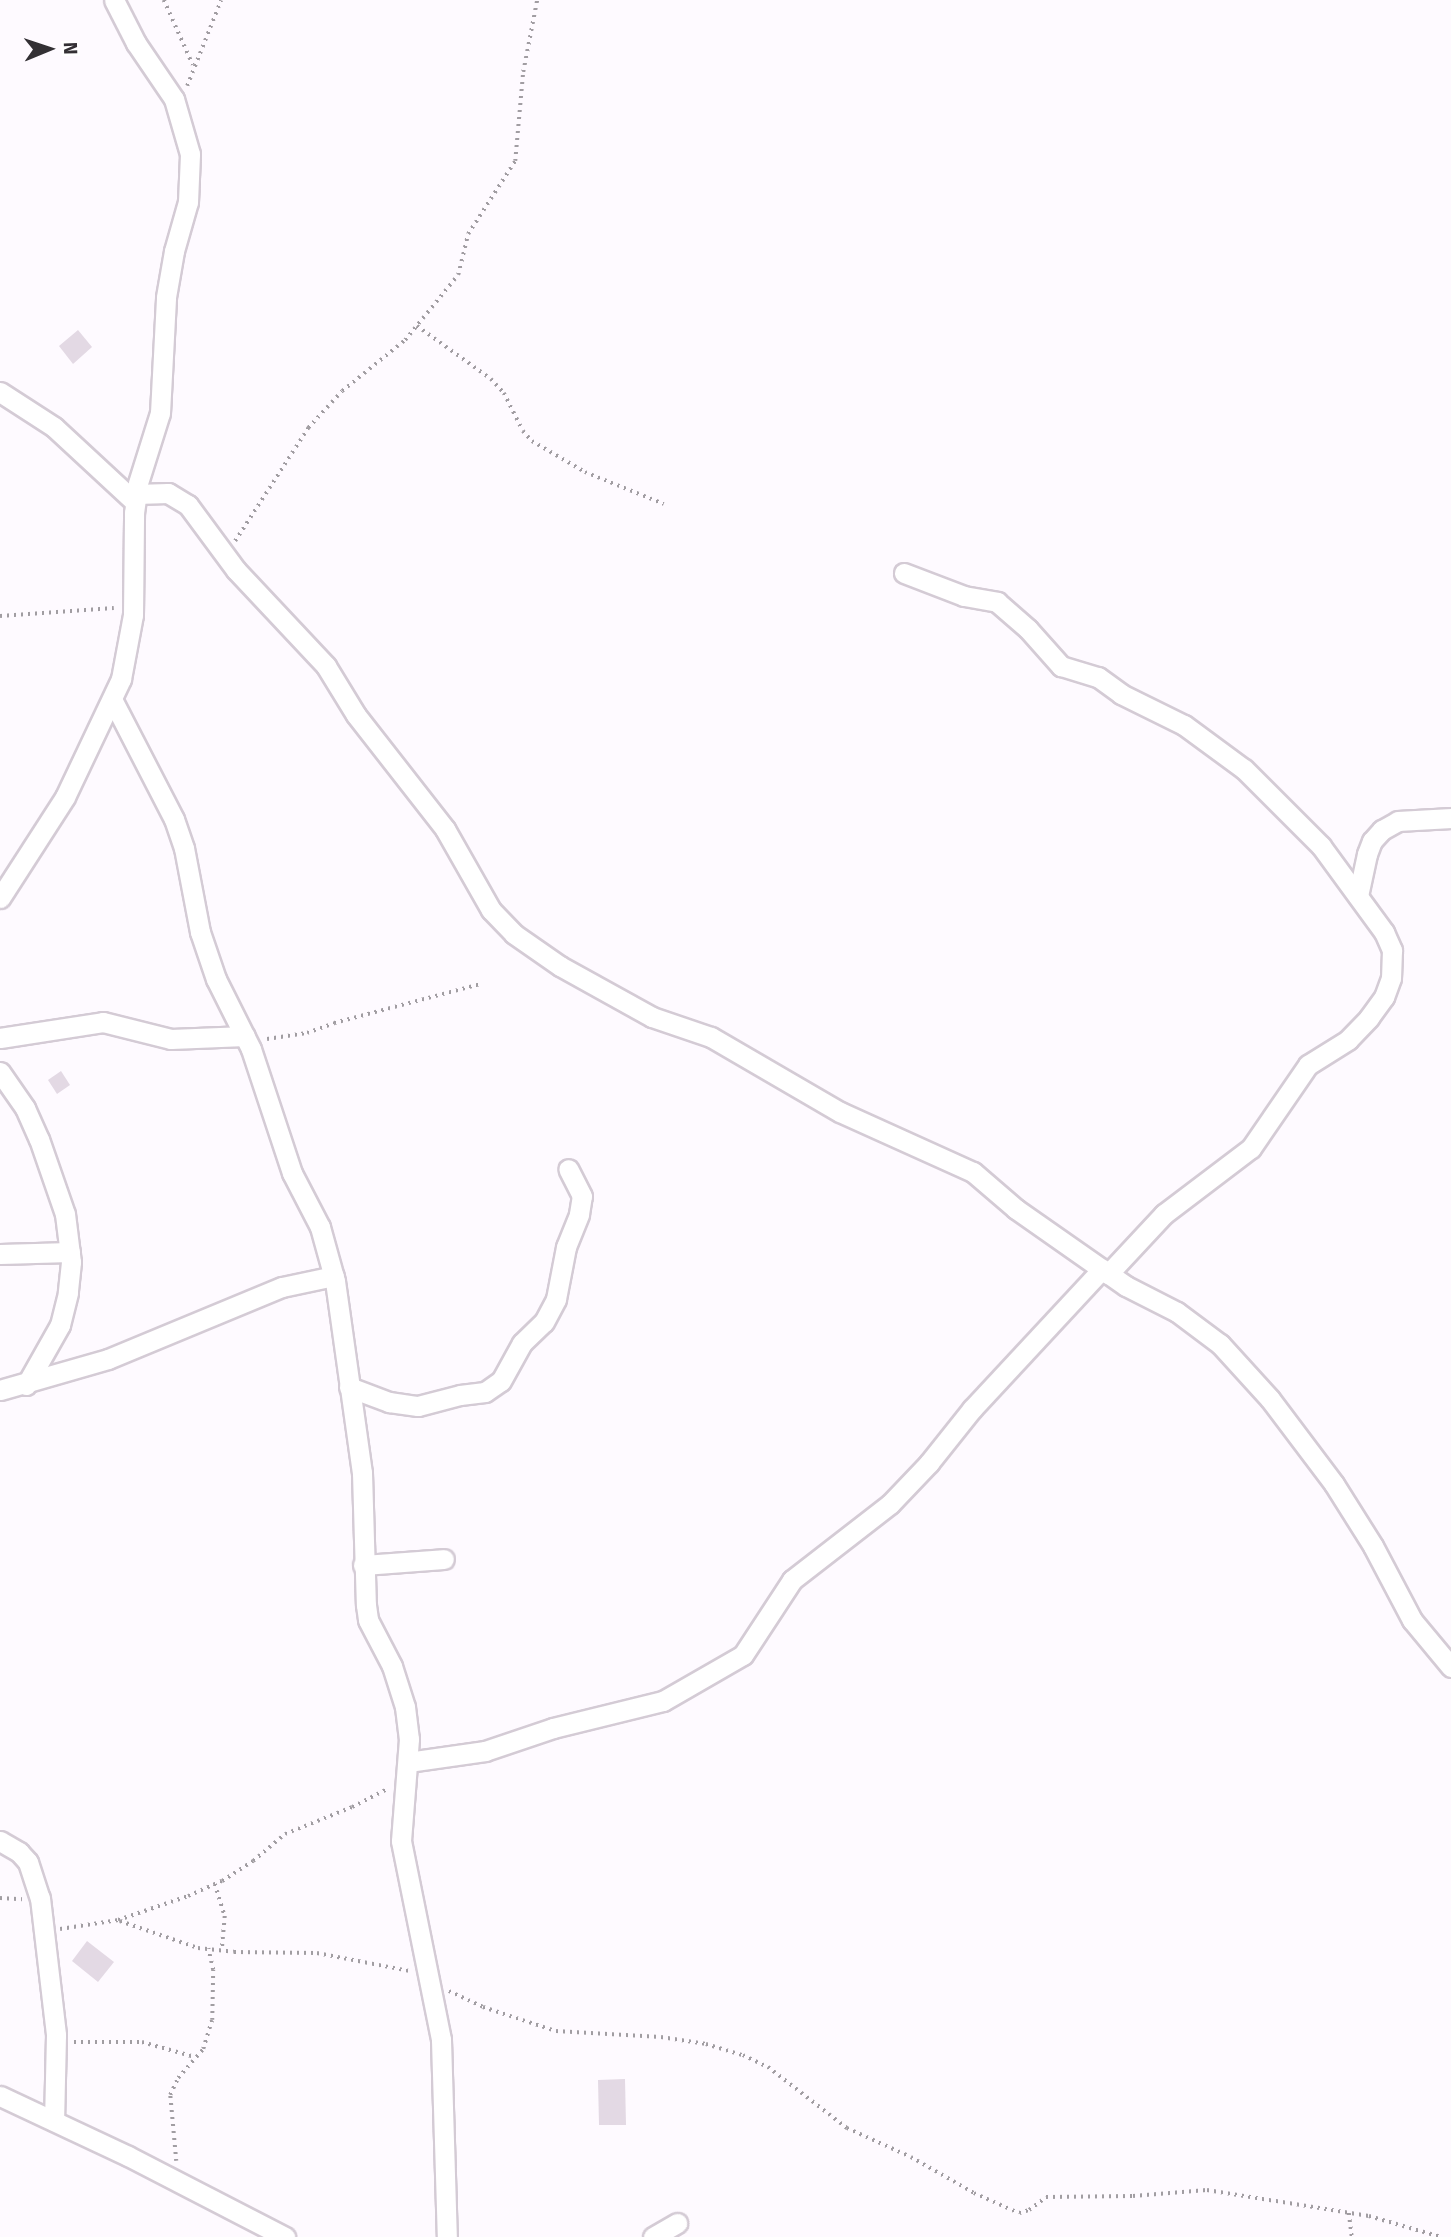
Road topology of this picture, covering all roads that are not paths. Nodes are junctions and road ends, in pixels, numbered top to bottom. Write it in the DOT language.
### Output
graph roads {
  1 [pos="114,0"];
  2 [pos="0,392"];
  3 [pos="136,498"];
  4 [pos="904,573"];
  5 [pos="113,701"];
  6 [pos="1451,818"];
  7 [pos="1358,896"];
  8 [pos="0,898"];
  9 [pos="0,1038"];
  10 [pos="246,1039"];
  11 [pos="0,1072"];
  12 [pos="568,1169"];
  13 [pos="70,1252"];
  14 [pos="0,1254"];
  15 [pos="1105,1271"];
  16 [pos="334,1276"];
  17 [pos="26,1385"];
  18 [pos="349,1387"];
  19 [pos="0,1390"];
  20 [pos="444,1559"];
  21 [pos="363,1565"];
  22 [pos="1451,1667"];
  23 [pos="407,1770"];
  24 [pos="0,1841"];
  25 [pos="0,2096"];
  26 [pos="54,2121"];
  27 [pos="677,2223"];
  28 [pos="285,2237"];
  29 [pos="447,2237"];
  30 [pos="653,2237"];
  1 -- 3 [label="street"];
  2 -- 3 [label="street"];
  3 -- 5 [label="street"];
  3 -- 15 [label="street"];
  4 -- 7 [label="street"];
  5 -- 8 [label="street"];
  5 -- 10 [label="street"];
  6 -- 7 [label="street"];
  7 -- 15 [label="street"];
  9 -- 10 [label="street"];
  10 -- 16 [label="street"];
  11 -- 13 [label="street"];
  12 -- 18 [label="street"];
  13 -- 14 [label="street"];
  13 -- 17 [label="street"];
  15 -- 22 [label="street"];
  15 -- 23 [label="street"];
  16 -- 17 [label="street"];
  16 -- 18 [label="street"];
  17 -- 19 [label="street"];
  18 -- 21 [label="street"];
  20 -- 21 [label="street"];
  21 -- 23 [label="street"];
  23 -- 29 [label="street"];
  24 -- 26 [label="street"];
  25 -- 26 [label="street"];
  26 -- 28 [label="street"];
  27 -- 30 [label="street"];
}
